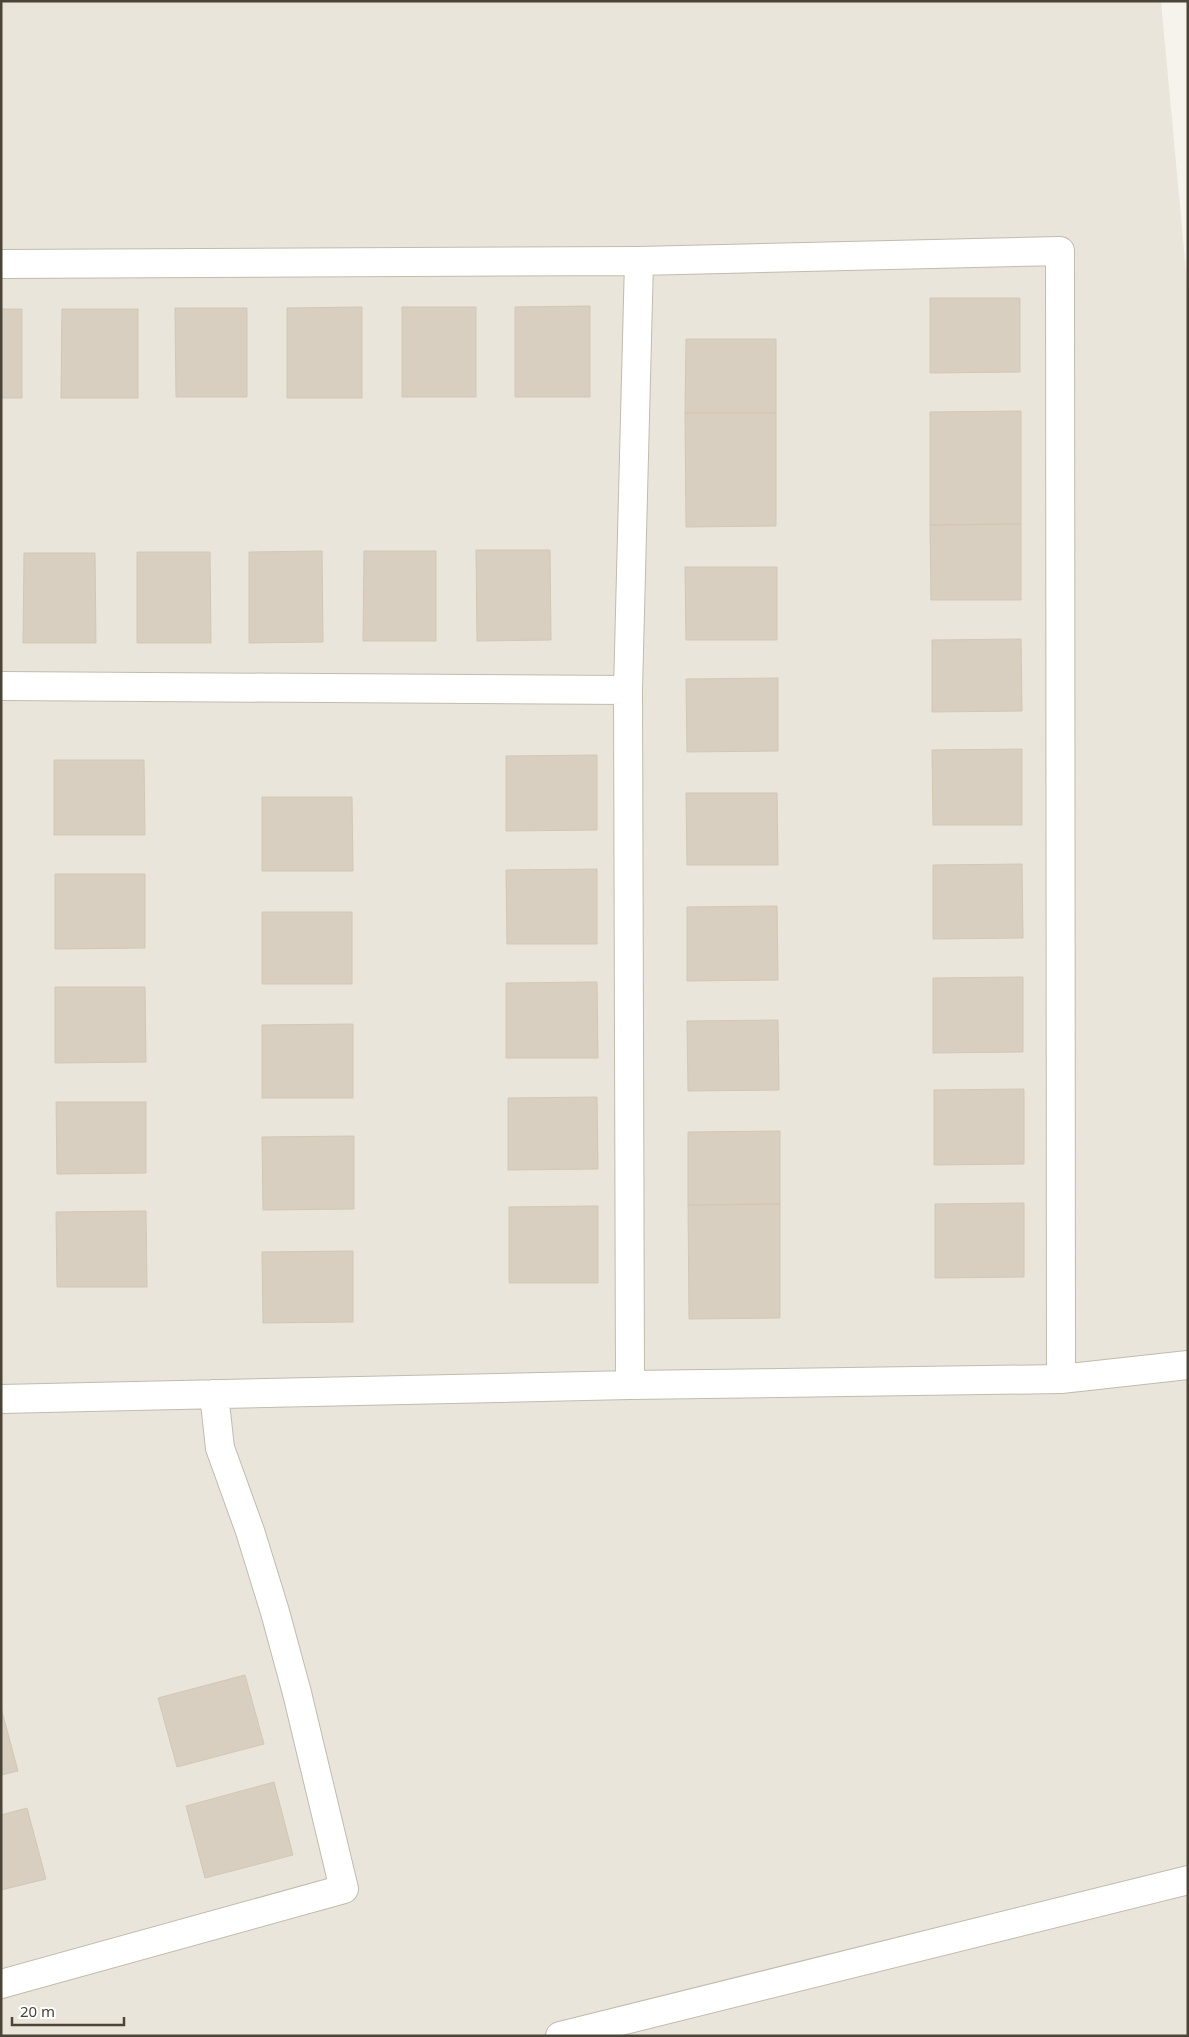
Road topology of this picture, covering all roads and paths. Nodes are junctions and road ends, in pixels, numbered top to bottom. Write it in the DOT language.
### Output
graph roads {
  1 [pos="639,261"];
  2 [pos="1,264"];
  3 [pos="1,686"];
  4 [pos="628,690"];
  5 [pos="1188,1365"];
  6 [pos="1061,1379"];
  7 [pos="630,1385"];
  8 [pos="214,1394"];
  9 [pos="1,1399"];
  10 [pos="1188,1880"];
  11 [pos="1,1984"];
  12 [pos="560,2036"];
  1 -- 2 [label="street"];
  1 -- 4 [label="street"];
  1 -- 6 [label="street"];
  3 -- 4 [label="street"];
  4 -- 7 [label="street"];
  5 -- 6 [label="street"];
  6 -- 7 [label="street"];
  7 -- 8 [label="street"];
  8 -- 9 [label="street"];
  8 -- 11 [label="street"];
  10 -- 12 [label="street"];
}
